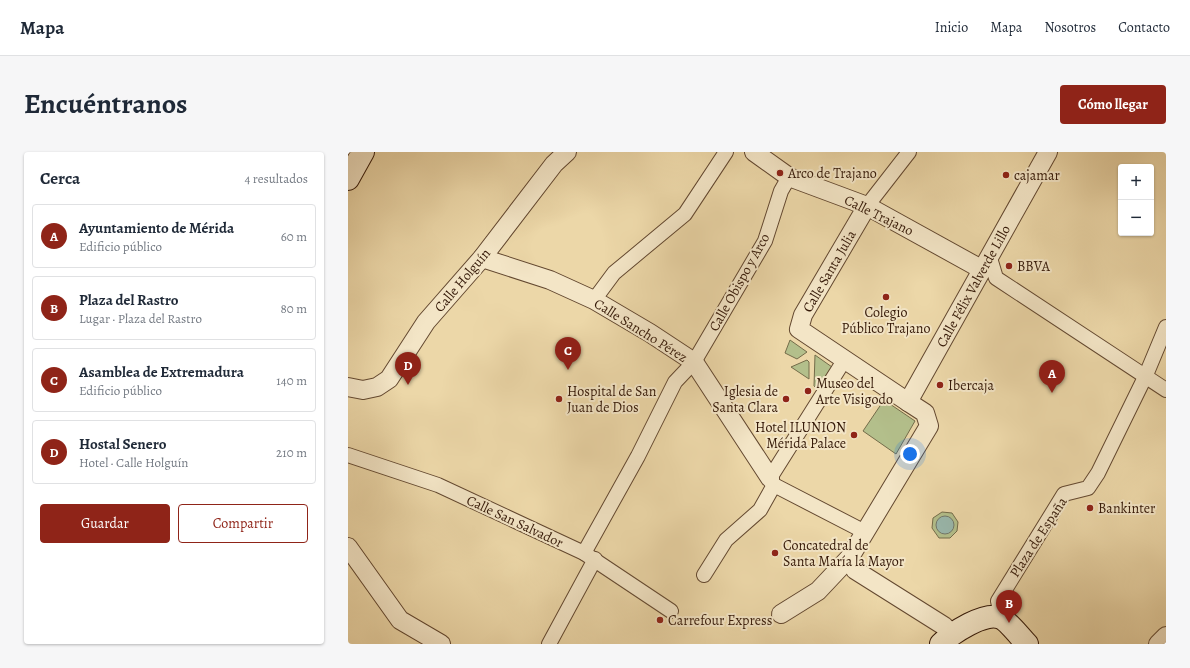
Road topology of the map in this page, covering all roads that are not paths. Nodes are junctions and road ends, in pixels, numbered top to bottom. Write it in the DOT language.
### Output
graph roads {
  1 [pos="363,152"];
  2 [pos="567,152"];
  3 [pos="726,152"];
  4 [pos="754,152"];
  5 [pos="909,152"];
  6 [pos="1048,152"];
  7 [pos="789,177"];
  8 [pos="348,180"];
  9 [pos="867,206"];
  10 [pos="482,258"];
  11 [pos="987,264"];
  12 [pos="594,300"];
  13 [pos="1166,326"];
  14 [pos="845,359"];
  15 [pos="694,362"];
  16 [pos="1146,375"];
  17 [pos="348,388"];
  18 [pos="1166,390"];
  19 [pos="908,402"];
  20 [pos="348,455"];
  21 [pos="772,481"];
  22 [pos="865,532"];
  23 [pos="348,547"];
  24 [pos="590,556"];
  25 [pos="850,557"];
  26 [pos="704,575"];
  27 [pos="671,610"];
  28 [pos="782,614"];
  29 [pos="1000,614"];
  30 [pos="1166,636"];
  31 [pos="946,639"];
  32 [pos="441,644"];
  33 [pos="549,644"];
  34 [pos="1027,644"];
  35 [pos="1158,644"];
  1 -- 8 [label="main road"];
  2 -- 10 [label="street, Calle Holguín"];
  3 -- 12 [label="street"];
  4 -- 7 [label="street, Calle Trajano"];
  5 -- 9 [label="street"];
  6 -- 11 [label="street, Calle Félix Valverde Lillo"];
  7 -- 9 [label="street, Calle Trajano"];
  7 -- 15 [label="street, Calle Obispo y Arco"];
  9 -- 11 [label="street, Calle Trajano"];
  9 -- 14 [label="street, Calle Santa Julia"];
  10 -- 12 [label="street, Calle Sancho Pérez"];
  10 -- 17 [label="street, Calle Holguín"];
  11 -- 16 [label="street"];
  11 -- 19 [label="street, Calle Félix Valverde Lillo"];
  12 -- 15 [label="street, Calle Sancho Pérez"];
  13 -- 16 [label="street"];
  14 -- 19 [label="street, Calle Santa Julia"];
  14 -- 21 [label="street"];
  15 -- 21 [label="street, Calle Sancho Pérez"];
  15 -- 24 [label="street, Calle Obispo y Arco"];
  16 -- 18 [label="street"];
  16 -- 29 [label="street, Plaza de España"];
  19 -- 22 [label="street"];
  20 -- 24 [label="street, Calle San Salvador"];
  21 -- 22 [label="street"];
  21 -- 26 [label="street"];
  22 -- 25 [label="street"];
  23 -- 32 [label="street"];
  24 -- 27 [label="street, Calle San Salvador"];
  24 -- 33 [label="street, Calle Obispo y Arco"];
  25 -- 28 [label="street"];
  25 -- 31 [label="street"];
  29 -- 31 [label="main road"];
  29 -- 34 [label="main road"];
  30 -- 35 [label="street"];
}
